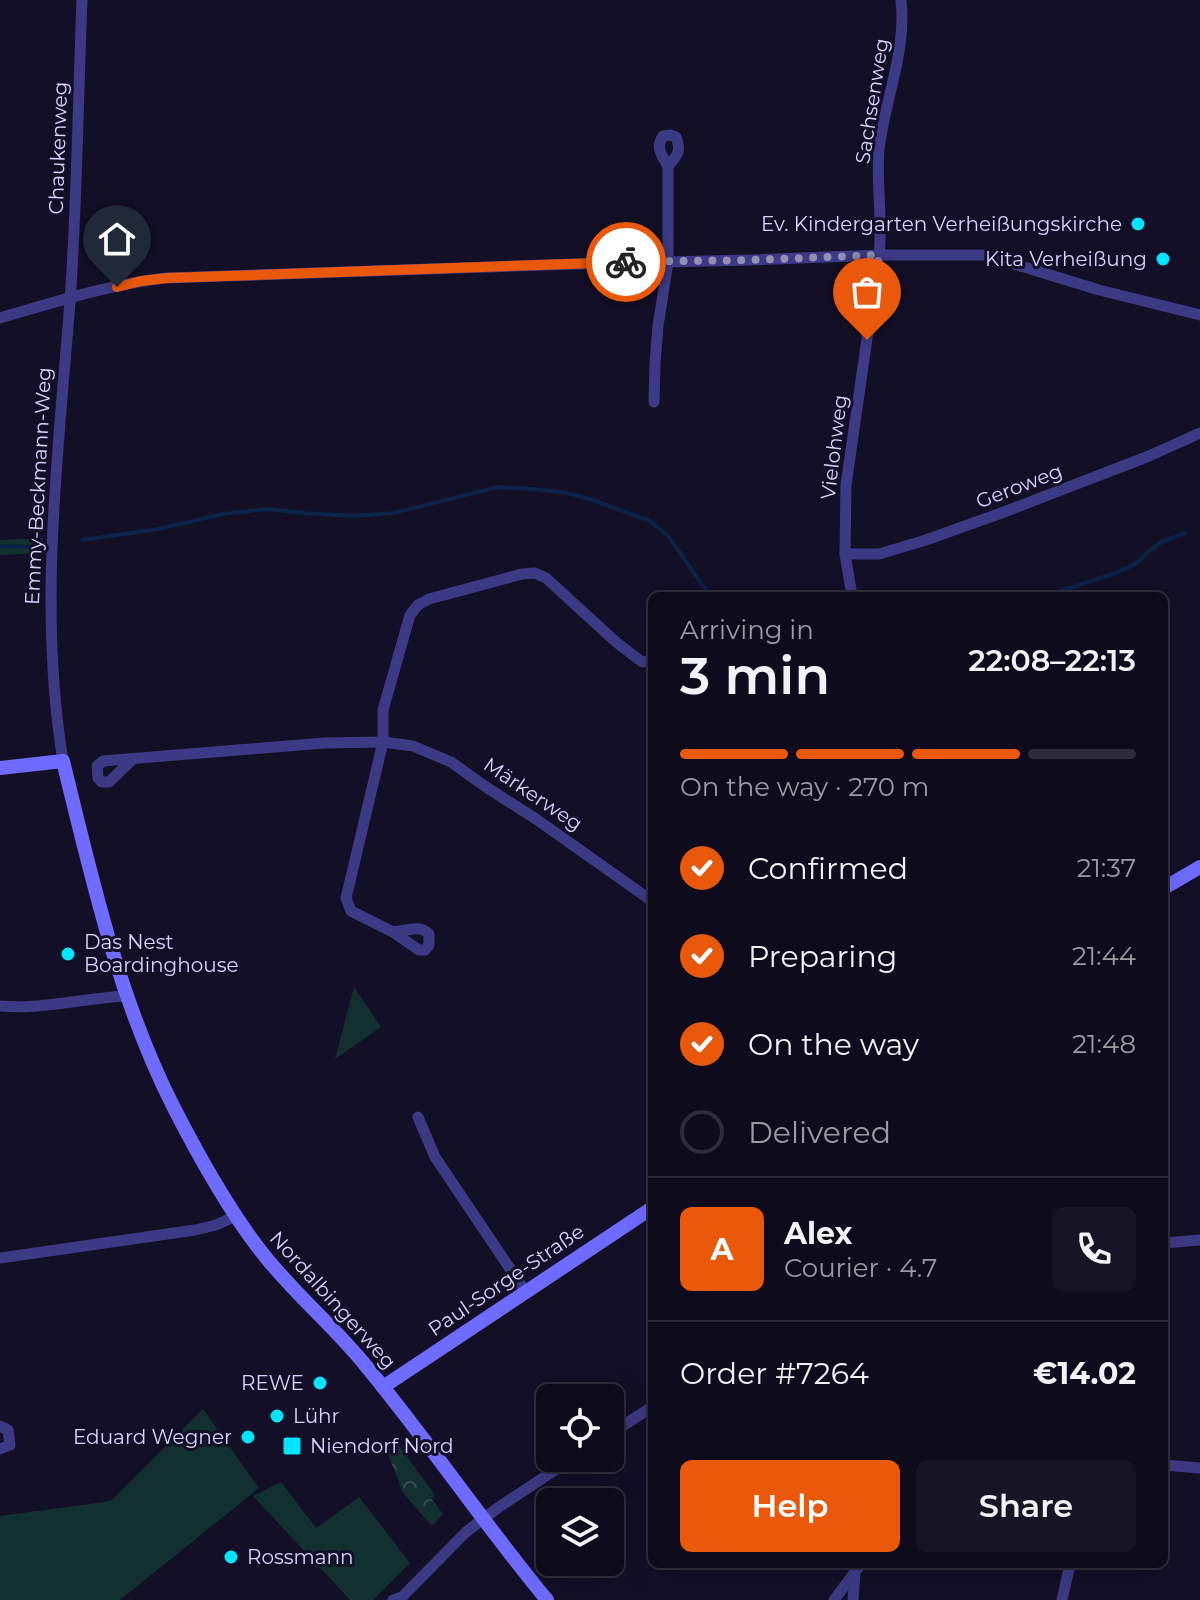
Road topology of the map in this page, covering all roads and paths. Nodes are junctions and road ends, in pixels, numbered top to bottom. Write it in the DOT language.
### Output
graph roads {
  1 [pos="82,0"];
  2 [pos="901,0"];
  3 [pos="668,166"];
  4 [pos="879,255"];
  5 [pos="668,262"];
  6 [pos="70,298"];
  7 [pos="1200,315"];
  8 [pos="0,318"];
  9 [pos="654,402"];
  10 [pos="1200,433"];
  11 [pos="845,554"];
  12 [pos="851,592"];
  13 [pos="648,663"];
  14 [pos="383,742"];
  15 [pos="133,759"];
  16 [pos="63,761"];
  17 [pos="0,768"];
  18 [pos="1200,867"];
  19 [pos="1168,886"];
  20 [pos="648,898"];
  21 [pos="393,932"];
  22 [pos="126,996"];
  23 [pos="0,1006"];
  24 [pos="418,1117"];
  25 [pos="648,1211"];
  26 [pos="236,1216"];
  27 [pos="1200,1240"];
  28 [pos="1168,1243"];
  29 [pos="0,1258"];
  30 [pos="525,1291"];
  31 [pos="383,1387"];
  32 [pos="648,1410"];
  33 [pos="624,1425"];
  34 [pos="0,1426"];
  35 [pos="0,1449"];
  36 [pos="1168,1465"];
  37 [pos="1200,1468"];
  38 [pos="552,1472"];
  39 [pos="482,1519"];
  40 [pos="1069,1568"];
  41 [pos="858,1569"];
  42 [pos="393,1600"];
  43 [pos="547,1600"];
  44 [pos="834,1600"];
  45 [pos="853,1600"];
  46 [pos="1062,1600"];
  1 -- 6 [label="street, Chaukenweg"];
  2 -- 4 [label="street, Sachsenweg"];
  3 -- 5 [label="street"];
  4 -- 5 [label="street"];
  4 -- 7 [label="street"];
  4 -- 11 [label="street, Vielohweg"];
  5 -- 6 [label="street"];
  5 -- 9 [label="street"];
  6 -- 8 [label="street"];
  6 -- 16 [label="street, Emmy-Beckmann-Weg"];
  10 -- 11 [label="street, Geroweg"];
  11 -- 12 [label="street, Vielohweg"];
  13 -- 14 [label="street"];
  14 -- 15 [label="street, Märkerweg"];
  14 -- 20 [label="street, Märkerweg"];
  14 -- 21 [label="street"];
  16 -- 17 [label="street"];
  16 -- 22 [label="street, Emmy-Beckmann-Weg"];
  18 -- 19 [label="street"];
  22 -- 23 [label="street"];
  22 -- 26 [label="street, Emmy-Beckmann-Weg"];
  24 -- 30 [label="street"];
  25 -- 30 [label="street, Paul-Sorge-Straße"];
  26 -- 29 [label="street"];
  26 -- 31 [label="street, Nordalbingerweg"];
  27 -- 28 [label="street"];
  30 -- 31 [label="street, Paul-Sorge-Straße"];
  31 -- 39 [label="street, Nordalbingerweg"];
  32 -- 33 [label="street"];
  34 -- 35 [label="street"];
  36 -- 37 [label="street"];
  38 -- 39 [label="street"];
  39 -- 42 [label="street"];
  39 -- 43 [label="street, Nordalbingerweg"];
  40 -- 46 [label="street"];
  41 -- 44 [label="street"];
  41 -- 45 [label="street"];
}
